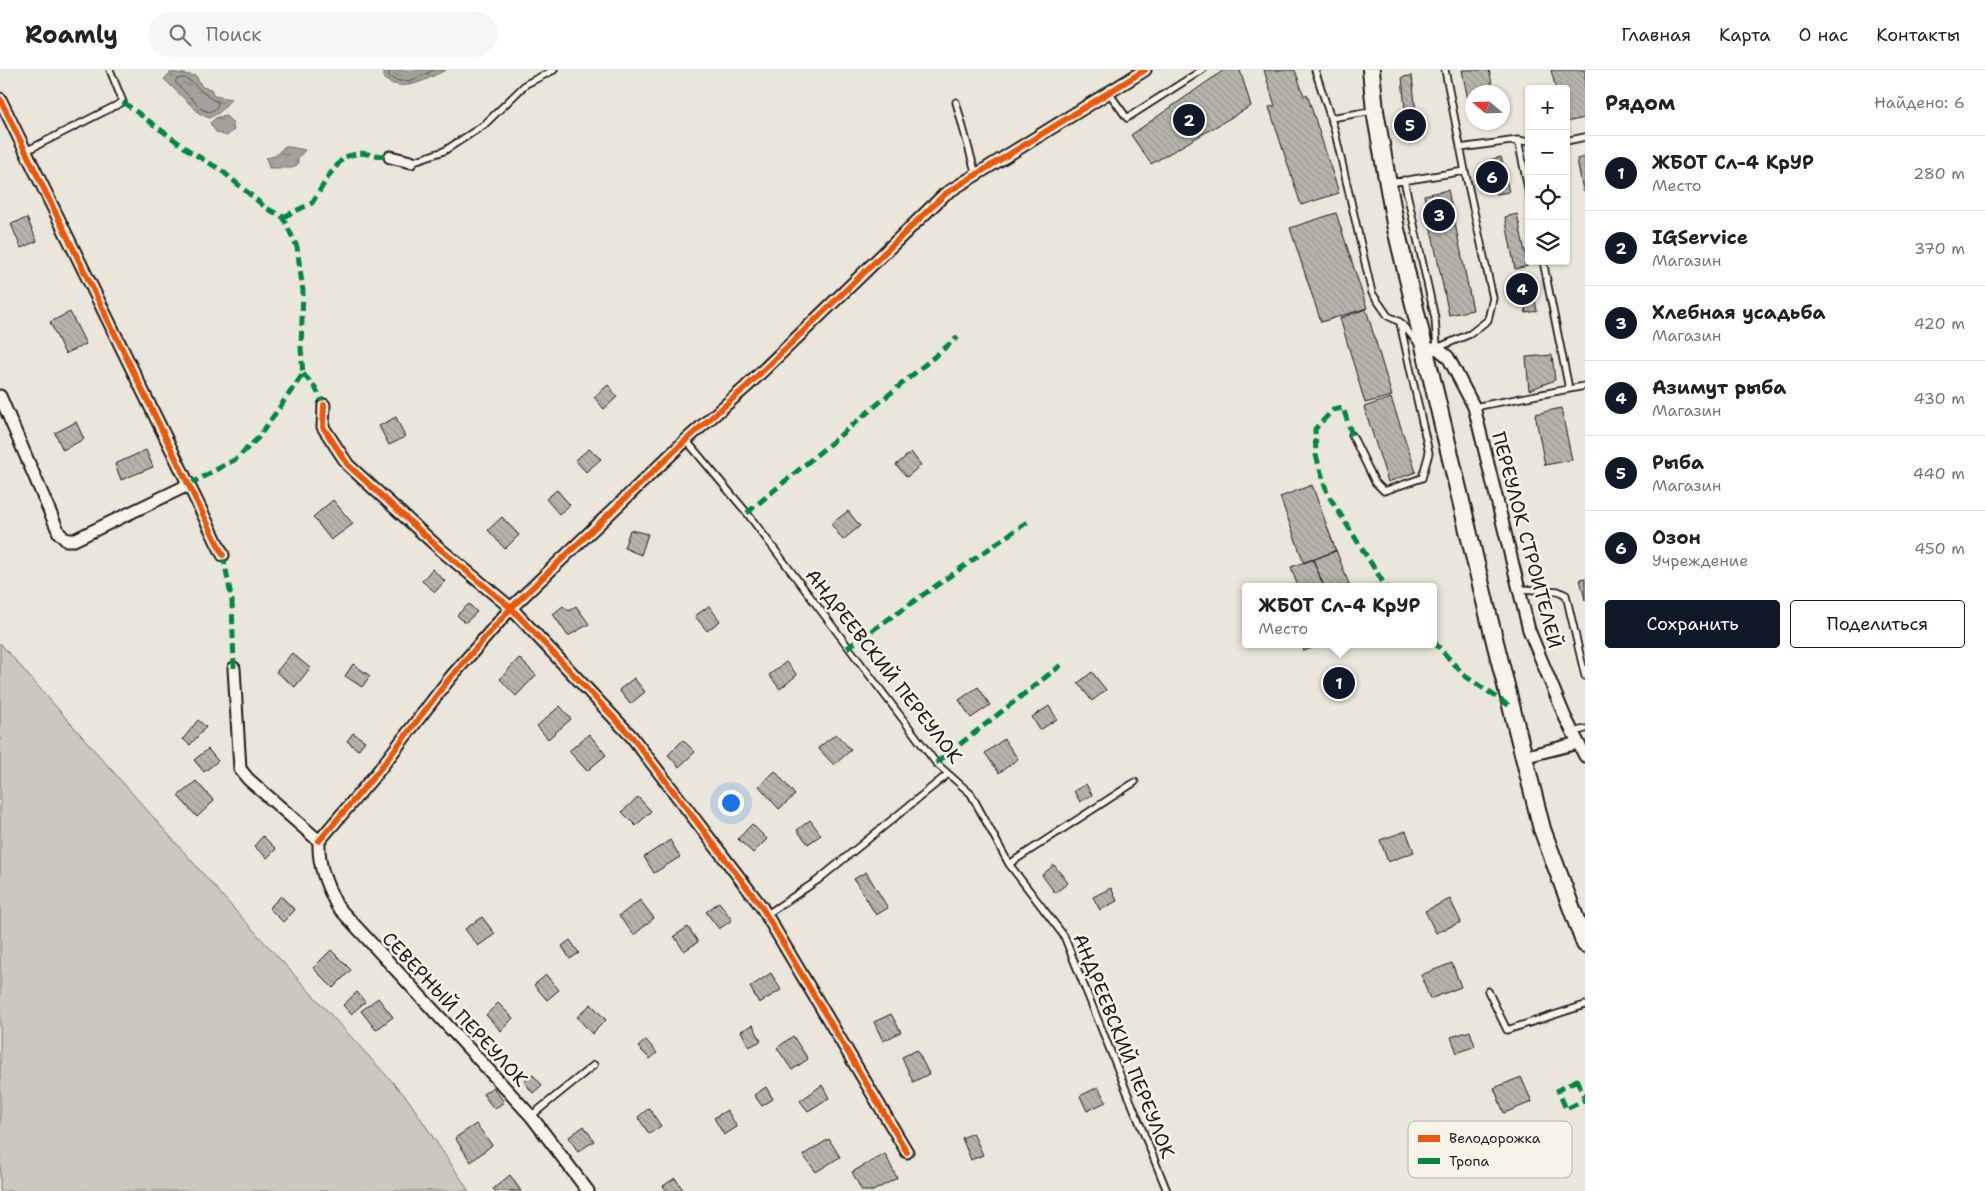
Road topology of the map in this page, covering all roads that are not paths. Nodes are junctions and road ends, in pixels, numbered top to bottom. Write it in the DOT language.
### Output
graph roads {
  1 [pos="110,70"];
  2 [pos="554,70"];
  3 [pos="1145,70"];
  4 [pos="1202,70"];
  5 [pos="1315,70"];
  6 [pos="1371,70"];
  7 [pos="1444,70"];
  8 [pos="1109,93"];
  9 [pos="0,99"];
  10 [pos="956,102"];
  11 [pos="1375,111"];
  12 [pos="1330,118"];
  13 [pos="1585,137"];
  14 [pos="1518,140"];
  15 [pos="1570,140"];
  16 [pos="1525,141"];
  17 [pos="1460,148"];
  18 [pos="24,152"];
  19 [pos="390,157"];
  20 [pos="411,162"];
  21 [pos="1465,171"];
  22 [pos="976,175"];
  23 [pos="1525,175"];
  24 [pos="1396,182"];
  25 [pos="1544,265"];
  26 [pos="1400,322"];
  27 [pos="1431,349"];
  28 [pos="1585,386"];
  29 [pos="1569,389"];
  30 [pos="0,396"];
  31 [pos="324,405"];
  32 [pos="1474,407"];
  33 [pos="1352,435"];
  34 [pos="686,440"];
  35 [pos="188,485"];
  36 [pos="223,555"];
  37 [pos="1519,589"];
  38 [pos="511,608"];
  39 [pos="234,668"];
  40 [pos="1585,676"];
  41 [pos="1585,729"];
  42 [pos="1573,732"];
  43 [pos="1578,743"];
  44 [pos="1523,756"];
  45 [pos="1585,756"];
  46 [pos="948,774"];
  47 [pos="1135,782"];
  48 [pos="319,842"];
  49 [pos="1009,864"];
  50 [pos="766,914"];
  51 [pos="1585,944"];
  52 [pos="1488,991"];
  53 [pos="1585,1006"];
  54 [pos="594,1064"];
  55 [pos="531,1116"];
  56 [pos="907,1152"];
  57 [pos="588,1191"];
  58 [pos="1167,1191"];
  1 -- 18 [label="lane"];
  2 -- 20 [label="lane"];
  3 -- 8 [label="street"];
  4 -- 8 [label="lane"];
  5 -- 12 [label="lane"];
  6 -- 11 [label="main road"];
  7 -- 17 [label="lane"];
  8 -- 22 [label="street"];
  9 -- 18 [label="street"];
  10 -- 22 [label="lane"];
  11 -- 12 [label="lane"];
  11 -- 24 [label="main road"];
  12 -- 26 [label="lane"];
  13 -- 15 [label="lane"];
  14 -- 16 [label="lane"];
  14 -- 17 [label="lane"];
  14 -- 23 [label="lane"];
  17 -- 21 [label="lane"];
  18 -- 35 [label="street"];
  19 -- 20 [label="street"];
  21 -- 24 [label="lane"];
  21 -- 27 [label="lane"];
  22 -- 34 [label="street"];
  24 -- 27 [label="main road"];
  25 -- 29 [label="lane"];
  26 -- 27 [label="lane"];
  26 -- 33 [label="lane"];
  27 -- 32 [label="street, ПЕРЕУЛОК СТРОИТЕЛЕЙ"];
  27 -- 44 [label="main road"];
  28 -- 29 [label="lane"];
  29 -- 32 [label="lane"];
  30 -- 35 [label="street"];
  31 -- 38 [label="street"];
  32 -- 37 [label="street, ПЕРЕУЛОК СТРОИТЕЛЕЙ"];
  34 -- 38 [label="street"];
  34 -- 46 [label="lane, АНДРЕЕВСКИЙ ПЕРЕУЛОК"];
  35 -- 36 [label="street"];
  37 -- 40 [label="lane"];
  37 -- 42 [label="street, ПЕРЕУЛОК СТРОИТЕЛЕЙ"];
  38 -- 48 [label="street"];
  38 -- 50 [label="street"];
  39 -- 48 [label="street"];
  41 -- 42 [label="lane"];
  42 -- 43 [label="street, ПЕРЕУЛОК СТРОИТЕЛЕЙ"];
  43 -- 44 [label="street"];
  43 -- 45 [label="street, ПЕРЕУЛОК СТРОИТЕЛЕЙ"];
  44 -- 51 [label="main road"];
  46 -- 49 [label="lane, АНДРЕЕВСКИЙ ПЕРЕУЛОК"];
  46 -- 50 [label="lane"];
  47 -- 49 [label="lane"];
  48 -- 55 [label="street, СЕВЕРНЫЙ ПЕРЕУЛОК"];
  49 -- 58 [label="lane, АНДРЕЕВСКИЙ ПЕРЕУЛОК"];
  50 -- 56 [label="street"];
  52 -- 53 [label="lane"];
  54 -- 55 [label="lane"];
  55 -- 57 [label="street, СЕВЕРНЫЙ ПЕРЕУЛОК"];
}
